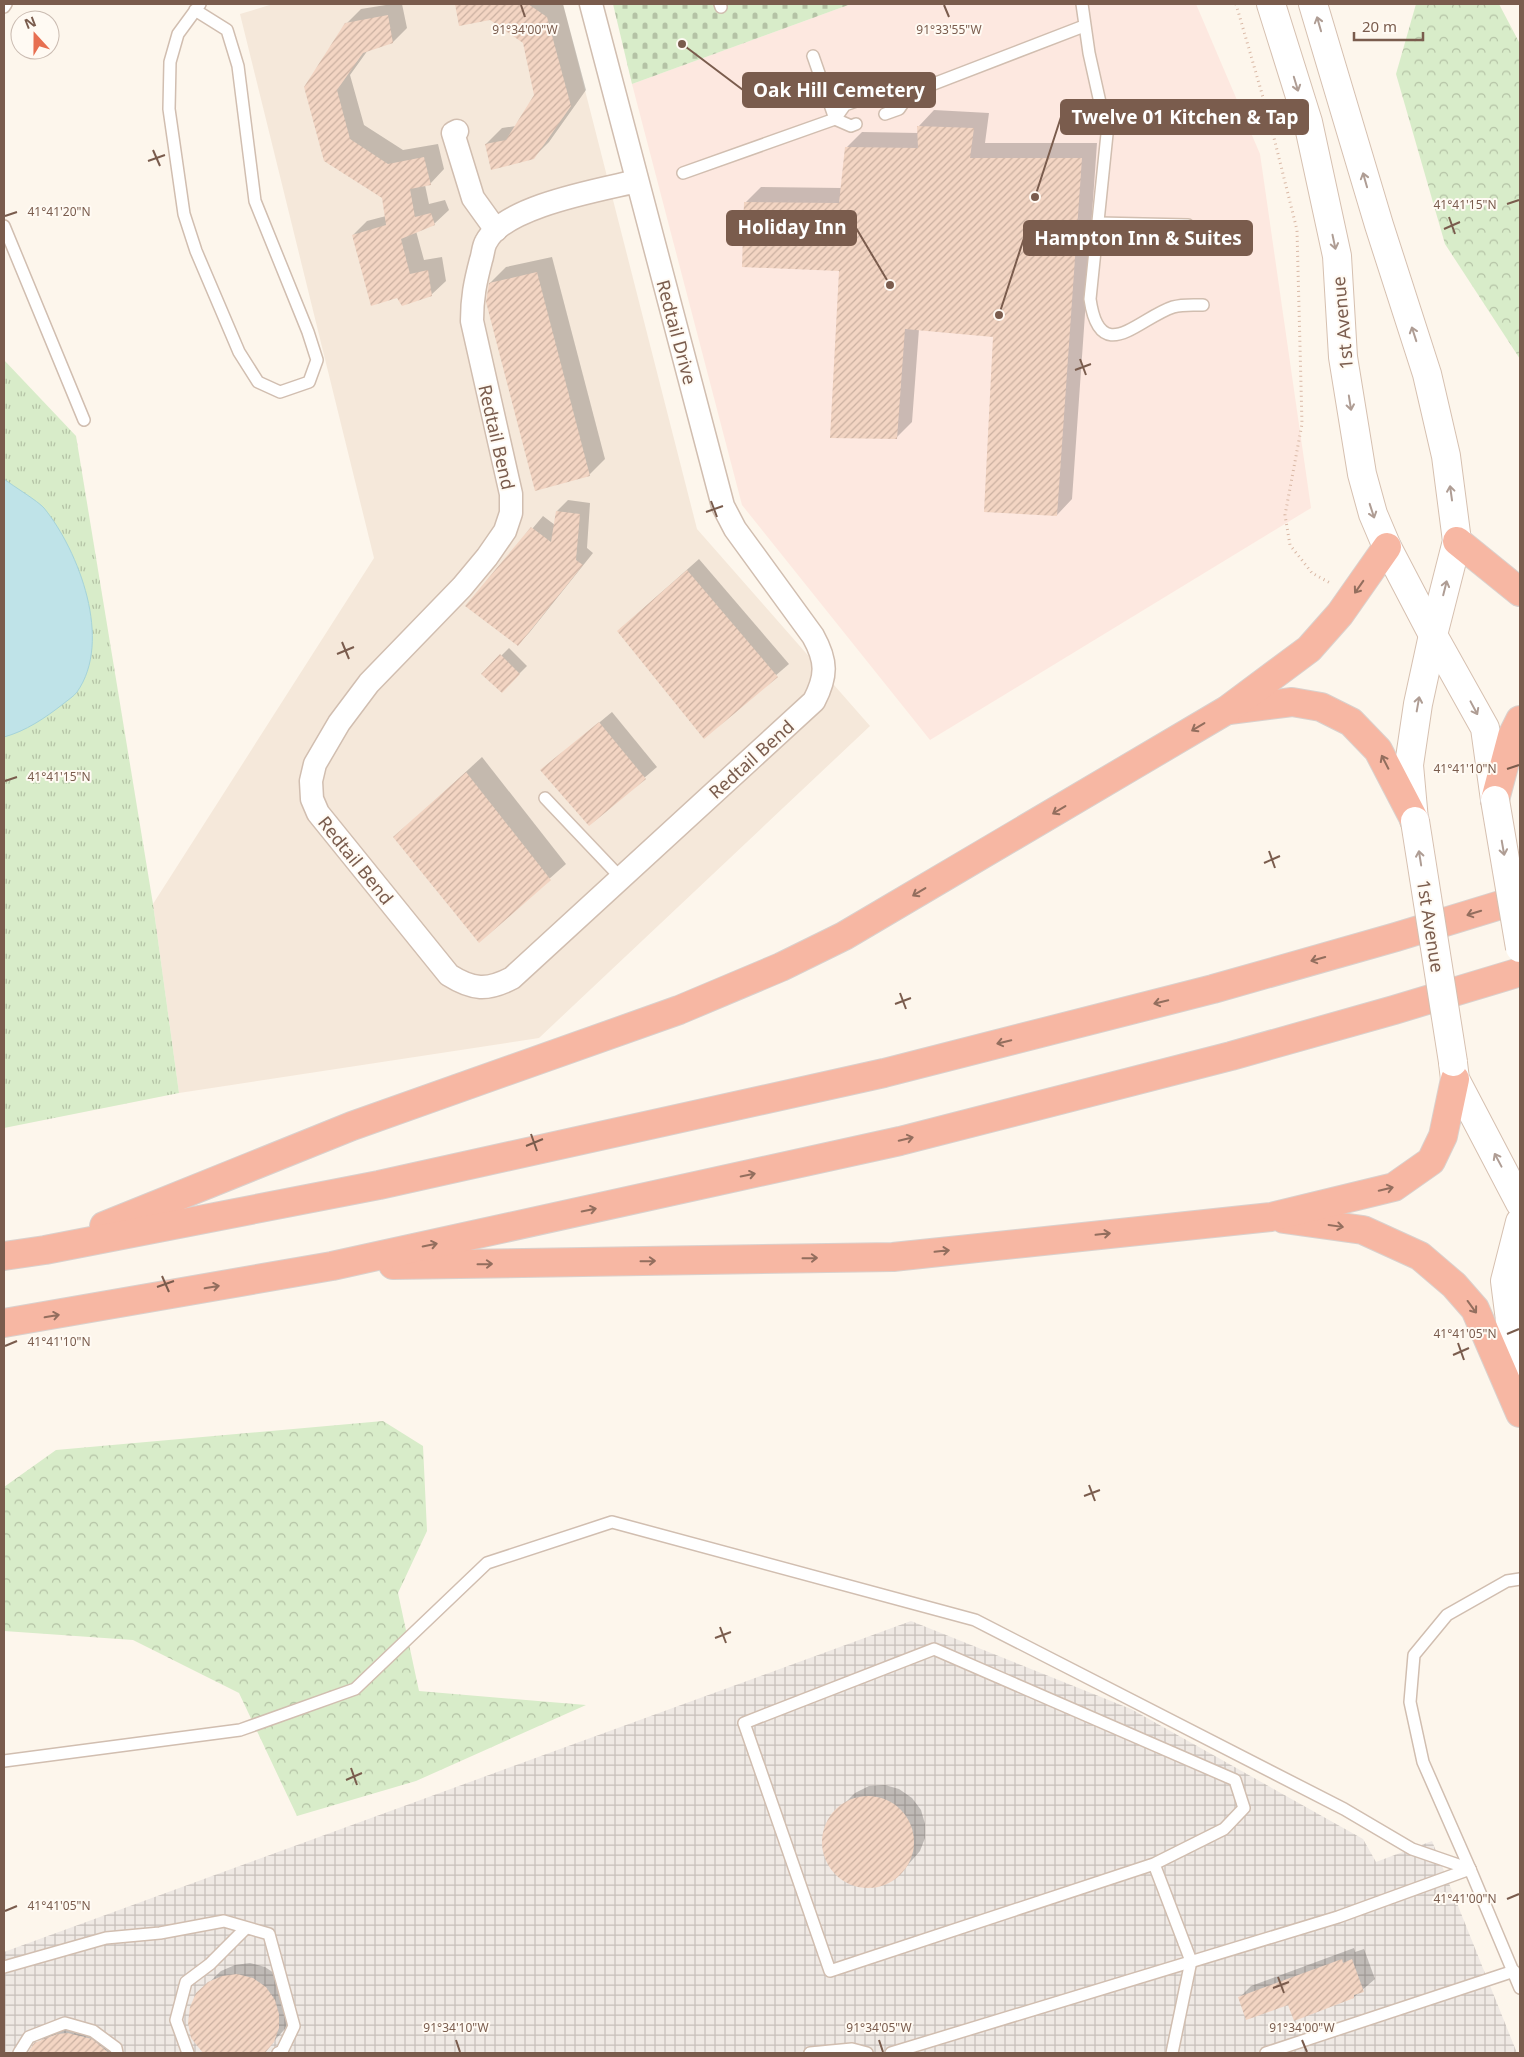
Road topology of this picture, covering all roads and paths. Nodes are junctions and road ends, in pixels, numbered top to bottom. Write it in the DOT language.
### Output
graph roads {
  1 [pos="6,4"];
  2 [pos="591,4"];
  3 [pos="1082,4"];
  4 [pos="1236,4"];
  5 [pos="1271,4"];
  6 [pos="1313,4"];
  7 [pos="4,7"];
  8 [pos="197,7"];
  9 [pos="1084,26"];
  10 [pos="813,56"];
  11 [pos="910,94"];
  12 [pos="885,114"];
  13 [pos="835,119"];
  14 [pos="856,124"];
  15 [pos="457,131"];
  16 [pos="683,174"];
  17 [pos="637,181"];
  18 [pos="1099,223"];
  19 [pos="1188,225"];
  20 [pos="4,226"];
  21 [pos="496,230"];
  22 [pos="1203,305"];
  23 [pos="84,420"];
  24 [pos="1457,541"];
  25 [pos="1387,547"];
  26 [pos="1334,586"];
  27 [pos="1520,592"];
  28 [pos="1433,635"];
  29 [pos="814,636"];
  30 [pos="1227,710"];
  31 [pos="1520,720"];
  32 [pos="545,798"];
  33 [pos="1495,800"];
  34 [pos="1414,822"];
  35 [pos="621,878"];
  36 [pos="1520,899"];
  37 [pos="1520,948"];
  38 [pos="1520,972"];
  39 [pos="1454,1070"];
  40 [pos="1520,1203"];
  41 [pos="1271,1217"];
  42 [pos="1520,1222"];
  43 [pos="45,1250"];
  44 [pos="4,1256"];
  45 [pos="332,1266"];
  46 [pos="4,1323"];
  47 [pos="1520,1399"];
  48 [pos="1520,1413"];
  49 [pos="1520,1579"];
  50 [pos="4,1761"];
  51 [pos="1154,1864"];
  52 [pos="1470,1869"];
  53 [pos="246,1928"];
  54 [pos="1191,1962"];
  55 [pos="4,1967"];
  56 [pos="1514,1971"];
  57 [pos="1520,1988"];
  58 [pos="19,2053"];
  59 [pos="118,2053"];
  60 [pos="188,2053"];
  61 [pos="278,2053"];
  62 [pos="810,2053"];
  63 [pos="867,2053"];
  64 [pos="891,2053"];
  65 [pos="1172,2053"];
  66 [pos="1266,2053"];
  1 -- 7 [label="lane"];
  2 -- 17 [label="street, Redtail Drive"];
  3 -- 9 [label="lane"];
  4 -- 26 [label="path"];
  5 -- 25 [label="main road, 1st Avenue, one-way"];
  24 -- 6 [label="main road, 1st Avenue, one-way"];
  8 -- 8 [label="lane"];
  9 -- 11 [label="lane"];
  9 -- 18 [label="lane"];
  10 -- 13 [label="lane"];
  11 -- 12 [label="lane"];
  11 -- 13 [label="lane"];
  13 -- 14 [label="lane"];
  13 -- 16 [label="lane"];
  15 -- 21 [label="street"];
  17 -- 21 [label="street, Redtail Bend"];
  17 -- 29 [label="street, Redtail Drive"];
  18 -- 19 [label="lane"];
  18 -- 22 [label="lane"];
  20 -- 23 [label="lane"];
  21 -- 35 [label="street, Redtail Bend"];
  24 -- 27 [label="highway"];
  28 -- 24 [label="main road, 1st Avenue, one-way"];
  25 -- 28 [label="main road, 1st Avenue"];
  25 -- 30 [label="highway, one-way"];
  28 -- 33 [label="main road, 1st Avenue, one-way"];
  34 -- 28 [label="main road, 1st Avenue, one-way"];
  29 -- 35 [label="street, Redtail Bend"];
  34 -- 30 [label="highway, one-way"];
  30 -- 43 [label="highway, one-way"];
  31 -- 33 [label="highway"];
  32 -- 35 [label="lane"];
  33 -- 37 [label="main road, 1st Avenue, one-way, bridge"];
  39 -- 34 [label="main road, 1st Avenue, one-way, bridge"];
  36 -- 43 [label="highway, one-way"];
  45 -- 38 [label="highway, one-way"];
  40 -- 39 [label="main road, 1st Avenue, one-way"];
  41 -- 39 [label="highway, one-way"];
  45 -- 41 [label="highway, one-way"];
  41 -- 48 [label="highway, one-way"];
  42 -- 47 [label="main road"];
  43 -- 44 [label="highway"];
  46 -- 45 [label="highway, one-way"];
  49 -- 52 [label="lane"];
  50 -- 52 [label="lane"];
  51 -- 51 [label="lane"];
  51 -- 54 [label="lane"];
  52 -- 54 [label="lane"];
  52 -- 56 [label="lane"];
  53 -- 55 [label="lane"];
  53 -- 60 [label="lane"];
  53 -- 61 [label="lane"];
  54 -- 64 [label="lane"];
  54 -- 65 [label="lane"];
  56 -- 57 [label="lane"];
  56 -- 66 [label="lane"];
  58 -- 59 [label="lane"];
  62 -- 63 [label="lane"];
}
